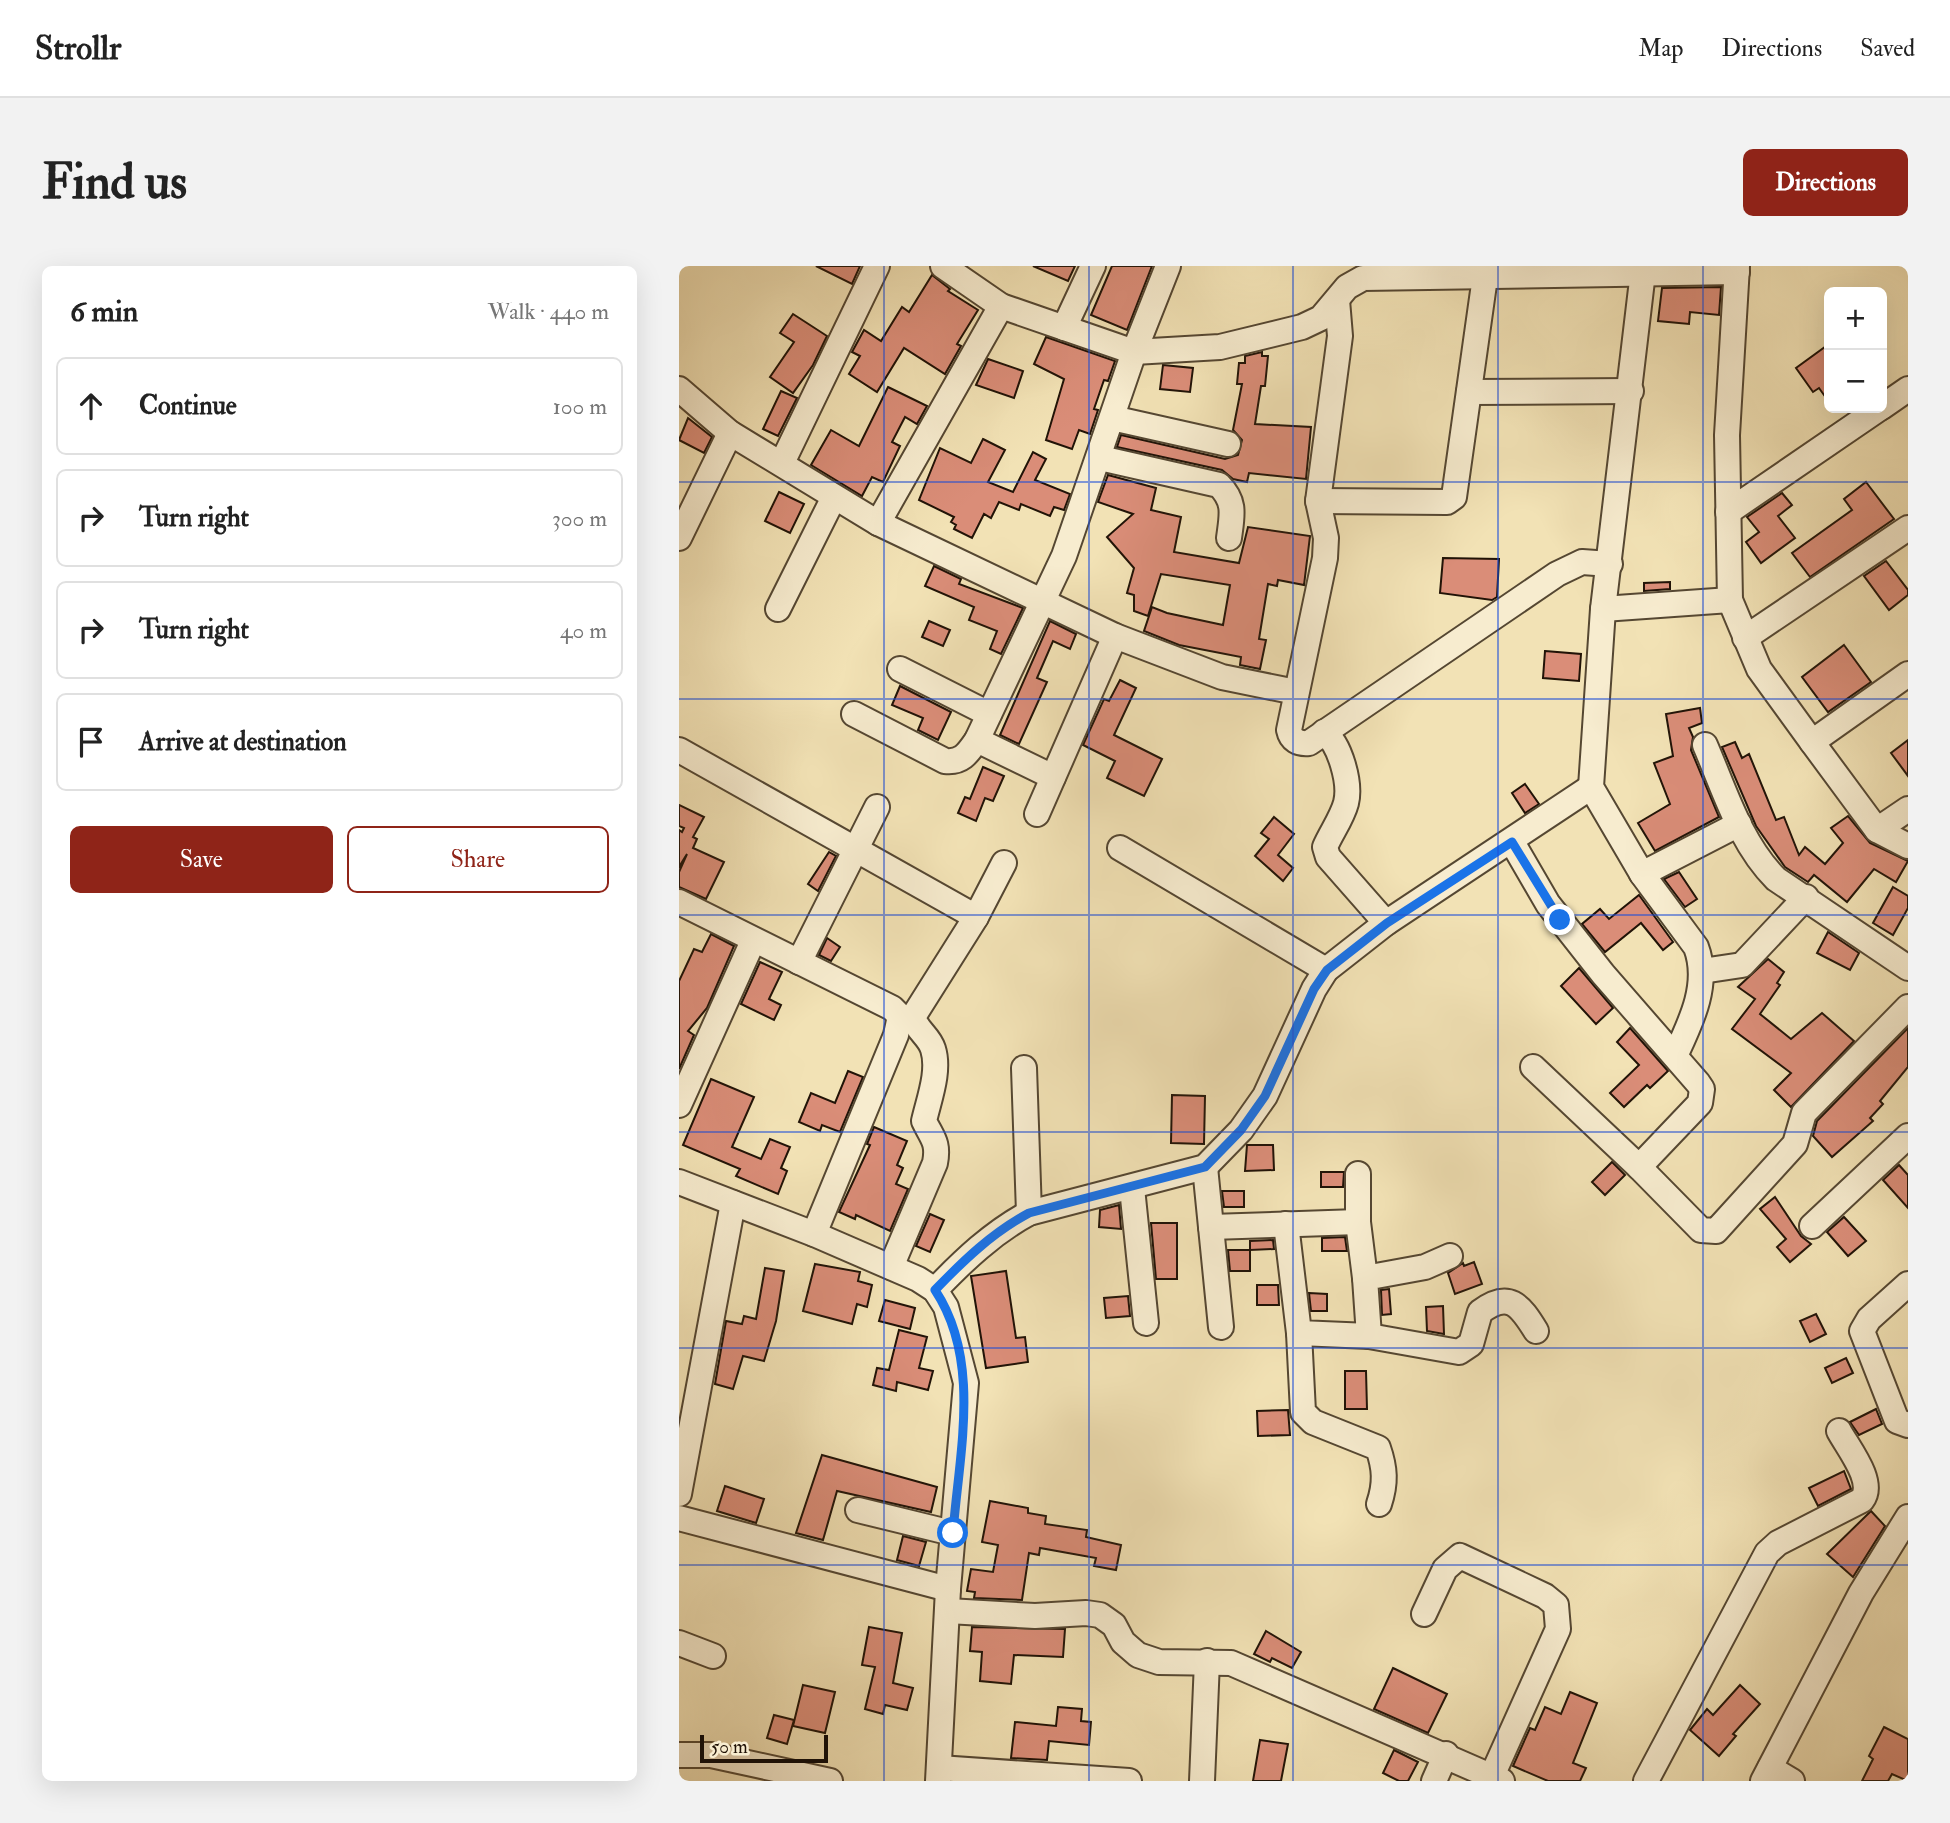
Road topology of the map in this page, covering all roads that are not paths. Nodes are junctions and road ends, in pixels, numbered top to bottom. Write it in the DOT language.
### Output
graph roads {
  1 [pos="877,266"];
  2 [pos="943,266"];
  3 [pos="1093,266"];
  4 [pos="1168,266"];
  5 [pos="1737,269"];
  6 [pos="1449,272"];
  7 [pos="1643,272"];
  8 [pos="969,273"];
  9 [pos="1485,276"];
  10 [pos="1336,300"];
  11 [pos="1002,306"];
  12 [pos="1064,328"];
  13 [pos="1134,352"];
  14 [pos="679,389"];
  15 [pos="1908,389"];
  16 [pos="1631,391"];
  17 [pos="1469,392"];
  18 [pos="1887,403"];
  19 [pos="1872,413"];
  20 [pos="1112,418"];
  21 [pos="730,433"];
  22 [pos="1228,444"];
  23 [pos="1100,457"];
  24 [pos="782,463"];
  25 [pos="834,497"];
  26 [pos="1318,501"];
  27 [pos="1728,512"];
  28 [pos="878,523"];
  29 [pos="1908,528"];
  30 [pos="679,538"];
  31 [pos="1229,538"];
  32 [pos="1610,564"];
  33 [pos="1043,599"];
  34 [pos="1730,600"];
  35 [pos="778,609"];
  36 [pos="1603,609"];
  37 [pos="1115,636"];
  38 [pos="1745,638"];
  39 [pos="899,669"];
  40 [pos="1908,674"];
  41 [pos="1296,692"];
  42 [pos="854,714"];
  43 [pos="989,714"];
  44 [pos="1324,732"];
  45 [pos="977,740"];
  46 [pos="1812,742"];
  47 [pos="1705,745"];
  48 [pos="679,750"];
  49 [pos="1053,777"];
  50 [pos="1591,787"];
  51 [pos="877,807"];
  52 [pos="1908,809"];
  53 [pos="1037,814"];
  54 [pos="1739,824"];
  55 [pos="1877,830"];
  56 [pos="1512,842"];
  57 [pos="1908,846"];
  58 [pos="1120,848"];
  59 [pos="855,850"];
  60 [pos="1004,863"];
  61 [pos="1642,874"];
  62 [pos="1806,897"];
  63 [pos="679,902"];
  64 [pos="976,917"];
  65 [pos="1387,923"];
  66 [pos="753,941"];
  67 [pos="799,962"];
  68 [pos="1908,968"];
  69 [pos="1327,970"];
  70 [pos="1702,971"];
  71 [pos="1908,1007"];
  72 [pos="899,1026"];
  73 [pos="926,1038"];
  74 [pos="1675,1056"];
  75 [pos="1533,1067"];
  76 [pos="1024,1068"];
  77 [pos="679,1105"];
  78 [pos="1908,1136"];
  79 [pos="1205,1167"];
  80 [pos="1639,1167"];
  81 [pos="1358,1174"];
  82 [pos="679,1182"];
  83 [pos="1132,1188"];
  84 [pos="733,1203"];
  85 [pos="1029,1213"];
  86 [pos="1358,1222"];
  87 [pos="1286,1224"];
  88 [pos="1812,1226"];
  89 [pos="1211,1227"];
  90 [pos="814,1234"];
  91 [pos="1450,1256"];
  92 [pos="891,1267"];
  93 [pos="1365,1278"];
  94 [pos="1908,1284"];
  95 [pos="935,1290"];
  96 [pos="1146,1323"];
  97 [pos="1221,1327"];
  98 [pos="1536,1331"];
  99 [pos="1299,1333"];
  100 [pos="1369,1336"];
  101 [pos="1908,1425"];
  102 [pos="1839,1431"];
  103 [pos="679,1494"];
  104 [pos="1379,1504"];
  105 [pos="858,1510"];
  106 [pos="1908,1517"];
  107 [pos="679,1518"];
  108 [pos="953,1533"];
  109 [pos="948,1600"];
  110 [pos="1424,1614"];
  111 [pos="679,1643"];
  112 [pos="713,1656"];
  113 [pos="1207,1661"];
  114 [pos="1446,1754"];
  115 [pos="679,1755"];
  116 [pos="939,1774"];
  117 [pos="1766,1775"];
  118 [pos="1497,1779"];
  119 [pos="830,1781"];
  120 [pos="1129,1781"];
  121 [pos="1202,1781"];
  122 [pos="1434,1781"];
  123 [pos="1646,1781"];
  124 [pos="1792,1781"];
  1 -- 24 [label="street"];
  2 -- 8 [label="street"];
  3 -- 12 [label="street"];
  4 -- 13 [label="street"];
  5 -- 7 [label="street"];
  5 -- 27 [label="street"];
  6 -- 9 [label="street"];
  6 -- 10 [label="street"];
  7 -- 9 [label="street"];
  7 -- 16 [label="street"];
  8 -- 11 [label="street"];
  9 -- 17 [label="street"];
  10 -- 13 [label="street"];
  10 -- 26 [label="street"];
  11 -- 12 [label="street"];
  11 -- 28 [label="street"];
  12 -- 13 [label="street"];
  13 -- 20 [label="street"];
  14 -- 21 [label="street"];
  15 -- 18 [label="street"];
  16 -- 17 [label="street"];
  16 -- 32 [label="street"];
  17 -- 26 [label="street"];
  19 -- 27 [label="street"];
  20 -- 22 [label="street"];
  20 -- 23 [label="street"];
  21 -- 24 [label="street"];
  21 -- 30 [label="street"];
  23 -- 31 [label="street"];
  23 -- 33 [label="street"];
  24 -- 25 [label="street"];
  25 -- 28 [label="street"];
  25 -- 35 [label="street"];
  26 -- 41 [label="street"];
  27 -- 34 [label="street"];
  28 -- 33 [label="street"];
  29 -- 38 [label="street"];
  32 -- 36 [label="street"];
  32 -- 44 [label="street"];
  33 -- 37 [label="street"];
  33 -- 43 [label="street"];
  34 -- 36 [label="street"];
  34 -- 38 [label="street"];
  36 -- 50 [label="street"];
  37 -- 41 [label="street"];
  37 -- 49 [label="street"];
  38 -- 46 [label="street"];
  39 -- 43 [label="street"];
  40 -- 46 [label="street"];
  41 -- 44 [label="street"];
  42 -- 45 [label="street"];
  43 -- 45 [label="street"];
  44 -- 65 [label="street"];
  45 -- 49 [label="street"];
  46 -- 55 [label="street"];
  47 -- 54 [label="street"];
  48 -- 59 [label="street"];
  49 -- 53 [label="street"];
  50 -- 56 [label="street"];
  50 -- 61 [label="street"];
  51 -- 59 [label="street"];
  52 -- 55 [label="street"];
  54 -- 61 [label="street"];
  54 -- 62 [label="street"];
  55 -- 57 [label="street"];
  56 -- 65 [label="street"];
  56 -- 74 [label="street"];
  58 -- 69 [label="street"];
  59 -- 64 [label="street"];
  59 -- 67 [label="street"];
  60 -- 64 [label="street"];
  61 -- 70 [label="street"];
  62 -- 68 [label="street"];
  62 -- 70 [label="street"];
  63 -- 66 [label="street"];
  64 -- 73 [label="street"];
  65 -- 69 [label="street"];
  66 -- 67 [label="street"];
  66 -- 77 [label="street"];
  67 -- 72 [label="street"];
  69 -- 79 [label="street"];
  70 -- 74 [label="street"];
  71 -- 80 [label="street"];
  72 -- 73 [label="street"];
  72 -- 90 [label="street"];
  73 -- 92 [label="street"];
  74 -- 80 [label="street"];
  75 -- 80 [label="street"];
  76 -- 85 [label="street"];
  78 -- 88 [label="street"];
  79 -- 83 [label="street"];
  79 -- 89 [label="street"];
  81 -- 86 [label="street"];
  82 -- 84 [label="street"];
  83 -- 85 [label="street"];
  83 -- 96 [label="street"];
  84 -- 90 [label="street"];
  84 -- 103 [label="street"];
  85 -- 95 [label="street"];
  86 -- 87 [label="street"];
  86 -- 93 [label="street"];
  87 -- 89 [label="street"];
  87 -- 99 [label="street"];
  89 -- 97 [label="street"];
  90 -- 92 [label="street"];
  91 -- 93 [label="street"];
  92 -- 95 [label="street"];
  93 -- 100 [label="street"];
  94 -- 101 [label="street"];
  95 -- 108 [label="street"];
  98 -- 100 [label="street"];
  99 -- 100 [label="street"];
  99 -- 104 [label="street"];
  102 -- 123 [label="street"];
  105 -- 108 [label="street"];
  106 -- 117 [label="street"];
  107 -- 109 [label="street"];
  108 -- 109 [label="street"];
  109 -- 113 [label="street"];
  109 -- 116 [label="street"];
  110 -- 118 [label="street"];
  111 -- 112 [label="street"];
  113 -- 114 [label="street"];
  113 -- 121 [label="street"];
  114 -- 118 [label="street"];
  114 -- 122 [label="street"];
  115 -- 119 [label="street"];
  116 -- 120 [label="street"];
  117 -- 124 [label="street"];
}
